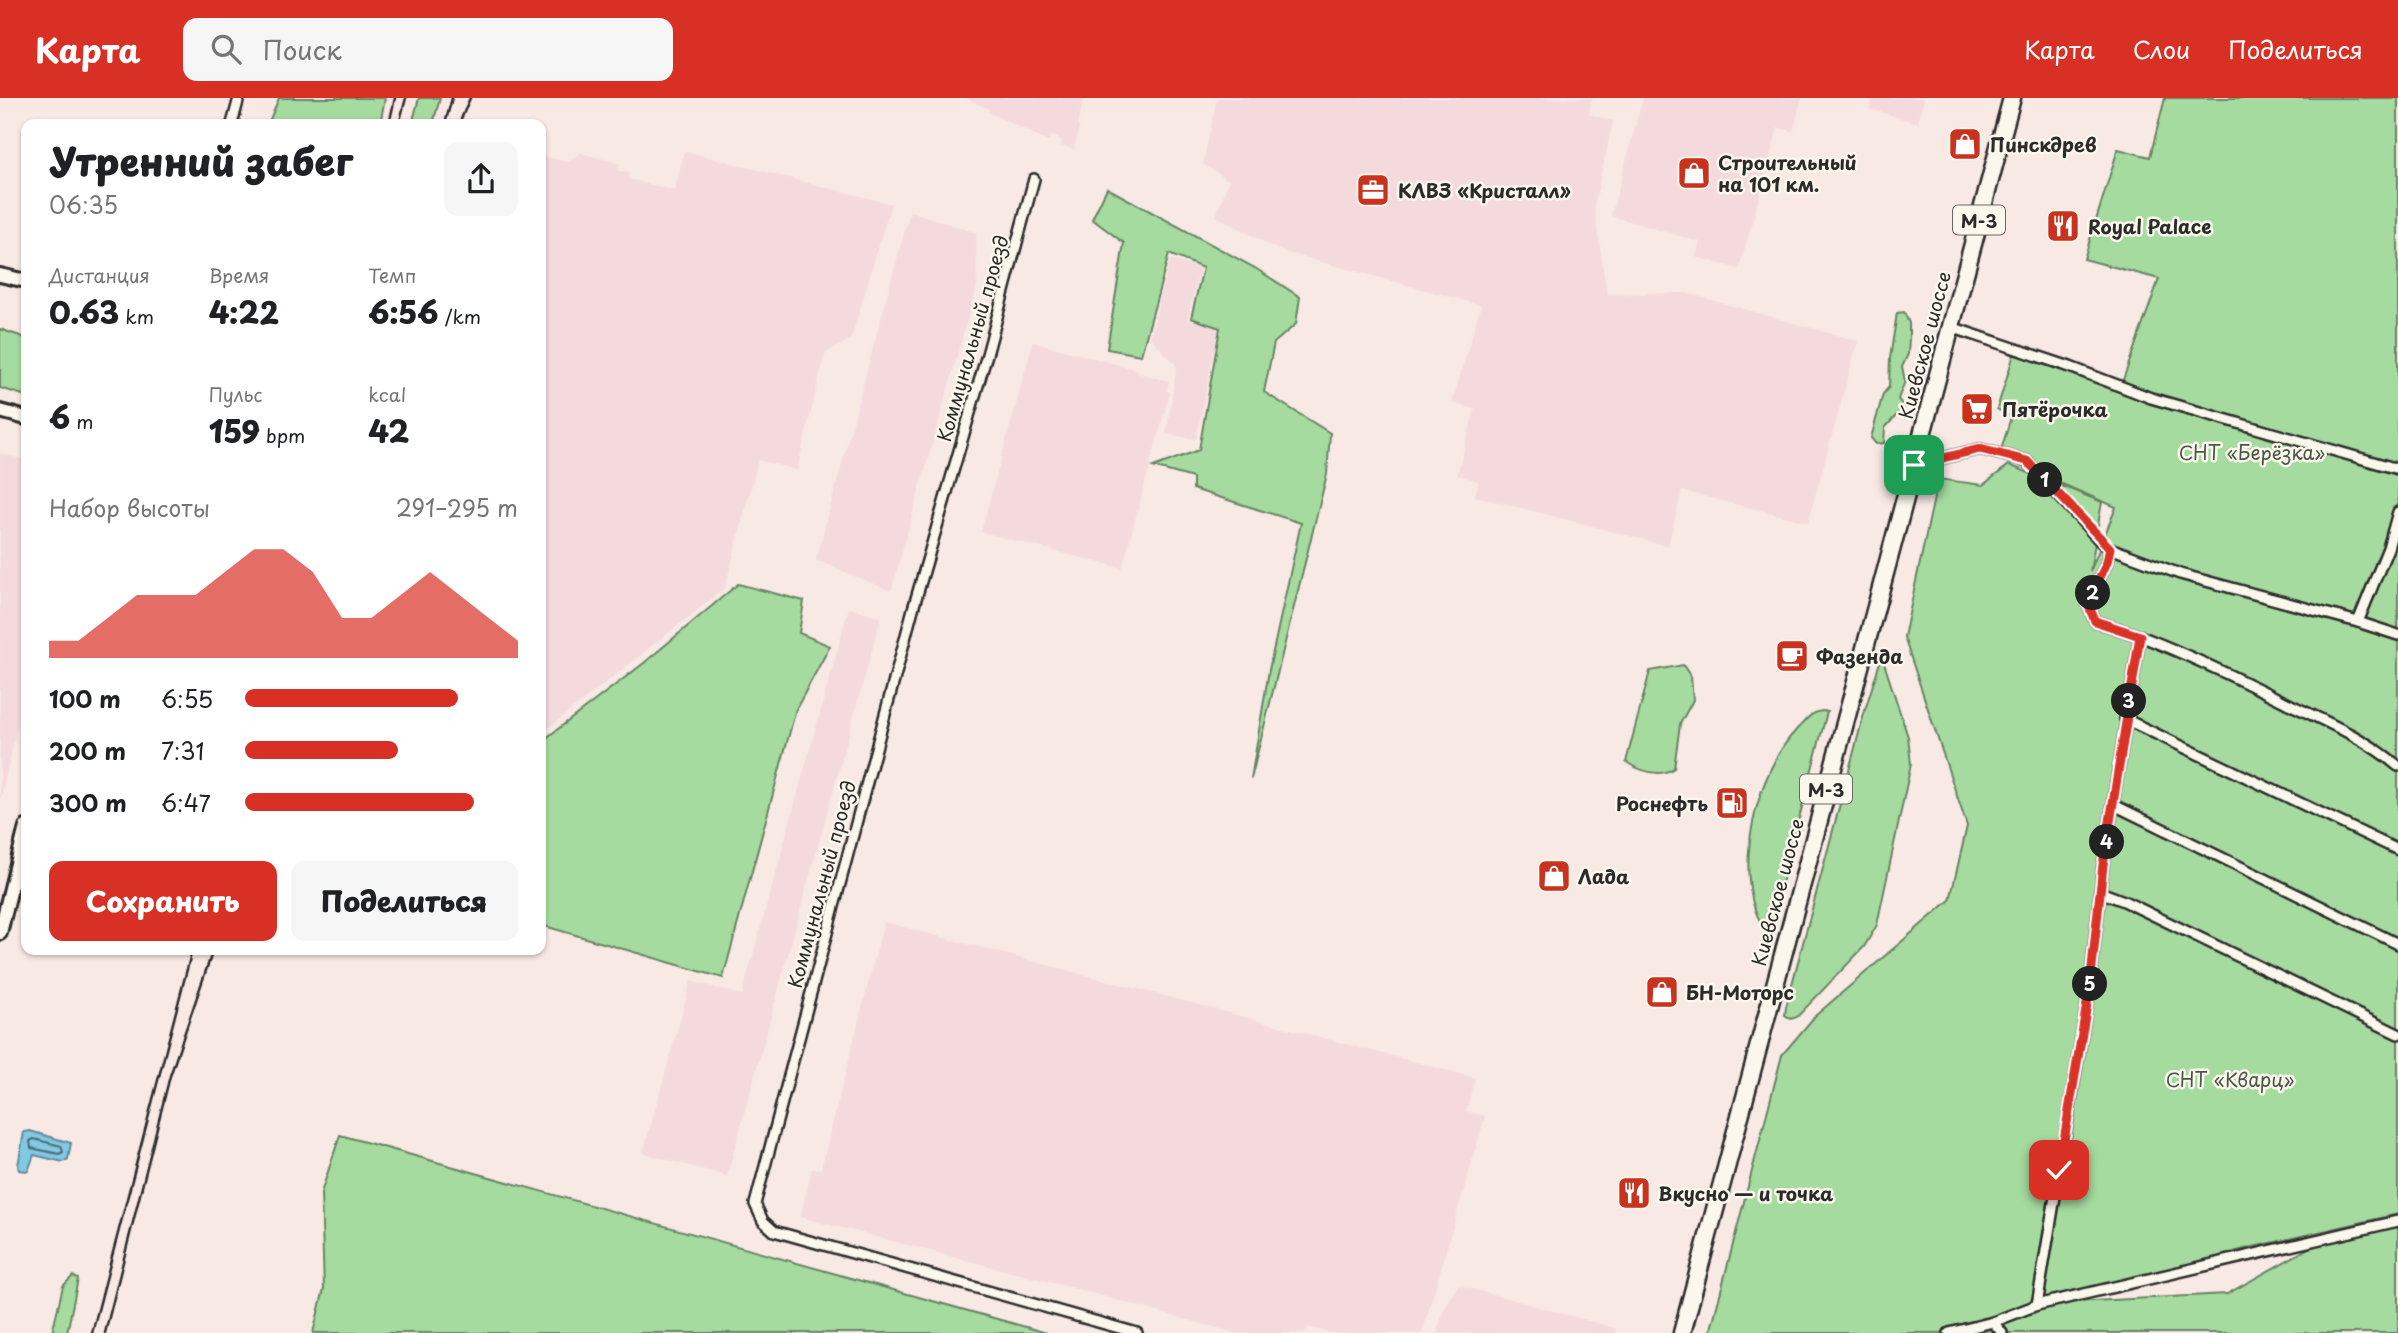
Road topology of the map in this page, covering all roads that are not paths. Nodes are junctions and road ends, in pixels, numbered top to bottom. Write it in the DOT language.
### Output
graph roads {
  1 [pos="239,98"];
  2 [pos="2012,98"];
  3 [pos="233,119"];
  4 [pos="1034,179"];
  5 [pos="0,275"];
  6 [pos="21,280"];
  7 [pos="1951,327"];
  8 [pos="0,411"];
  9 [pos="21,417"];
  10 [pos="1914,465"];
  11 [pos="2398,469"];
  12 [pos="2398,512"];
  13 [pos="2110,548"];
  14 [pos="2358,622"];
  15 [pos="2398,635"];
  16 [pos="2140,636"];
  17 [pos="2125,719"];
  18 [pos="2398,766"];
  19 [pos="2114,805"];
  20 [pos="21,847"];
  21 [pos="2398,850"];
  22 [pos="2100,892"];
  23 [pos="0,933"];
  24 [pos="2398,944"];
  25 [pos="2398,1034"];
  26 [pos="2398,1222"];
  27 [pos="2037,1305"];
  28 [pos="1993,1322"];
  29 [pos="1137,1333"];
  30 [pos="1682,1333"];
  31 [pos="1949,1333"];
  32 [pos="2001,1333"];
  1 -- 3 [label="street"];
  2 -- 7 [label="highway, Киевское шоссе / М-3"];
  4 -- 29 [label="street, Коммунальный проезд"];
  5 -- 6 [label="street"];
  7 -- 10 [label="highway, Киевское шоссе / М-3"];
  7 -- 11 [label="street"];
  8 -- 9 [label="street"];
  10 -- 13 [label="street"];
  10 -- 30 [label="highway, Киевское шоссе / М-3"];
  12 -- 14 [label="street"];
  13 -- 14 [label="street"];
  13 -- 16 [label="street"];
  14 -- 15 [label="street"];
  16 -- 17 [label="street"];
  16 -- 18 [label="street"];
  17 -- 19 [label="street"];
  17 -- 21 [label="street"];
  19 -- 22 [label="street"];
  19 -- 24 [label="street"];
  20 -- 23 [label="street"];
  22 -- 25 [label="street"];
  22 -- 27 [label="street"];
  26 -- 27 [label="street"];
  27 -- 28 [label="street"];
  28 -- 31 [label="street"];
  28 -- 32 [label="street"];
}
